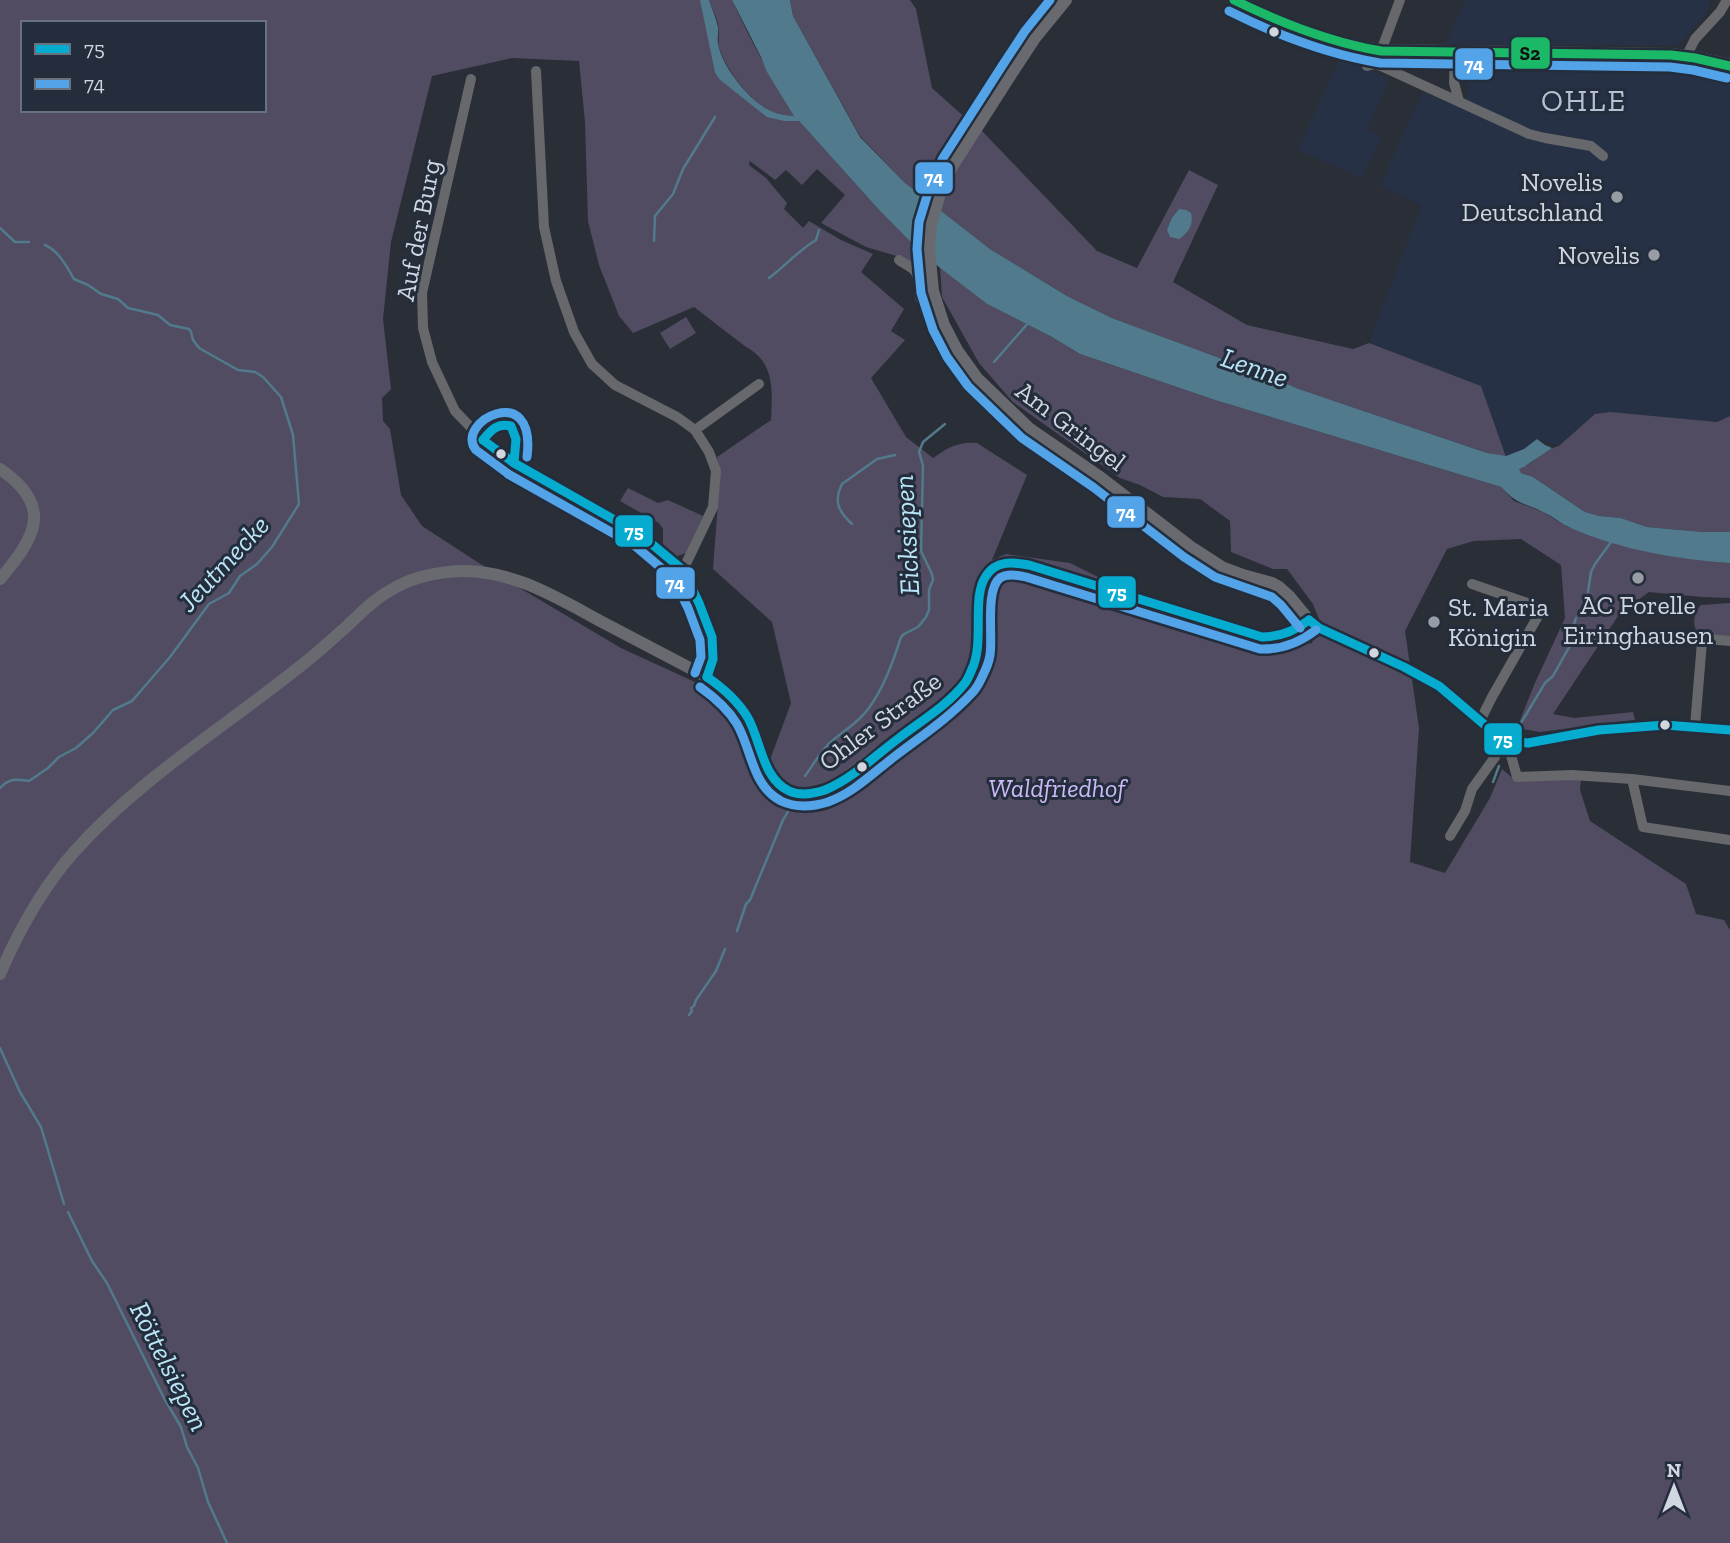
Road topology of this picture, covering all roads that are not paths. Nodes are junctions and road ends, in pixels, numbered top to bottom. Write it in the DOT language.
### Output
graph roads {
  1 [pos="1066,0"];
  2 [pos="1234,0"];
  3 [pos="1400,0"];
  4 [pos="1726,2"];
  5 [pos="1381,51"];
  6 [pos="1455,53"];
  7 [pos="1686,57"];
  8 [pos="1367,66"];
  9 [pos="1730,66"];
  10 [pos="536,71"];
  11 [pos="471,79"];
  12 [pos="1459,101"];
  13 [pos="1602,156"];
  14 [pos="899,260"];
  15 [pos="938,308"];
  16 [pos="759,384"];
  17 [pos="695,430"];
  18 [pos="0,469"];
  19 [pos="683,570"];
  20 [pos="0,579"];
  21 [pos="1472,584"];
  22 [pos="1308,620"];
  23 [pos="1730,641"];
  24 [pos="707,677"];
  25 [pos="1480,722"];
  26 [pos="1695,726"];
  27 [pos="1730,730"];
  28 [pos="1503,739"];
  29 [pos="1632,779"];
  30 [pos="1730,791"];
  31 [pos="1450,836"];
  32 [pos="1730,840"];
  33 [pos="0,974"];
  1 -- 15 [label="street, Am Gringel"];
  2 -- 5 [label="main road"];
  3 -- 5 [label="street"];
  4 -- 7 [label="street"];
  5 -- 6 [label="main road"];
  6 -- 7 [label="main road"];
  6 -- 12 [label="street"];
  7 -- 9 [label="main road"];
  8 -- 12 [label="street"];
  10 -- 17 [label="street"];
  11 -- 19 [label="street, Auf der Burg"];
  12 -- 13 [label="street"];
  14 -- 15 [label="street"];
  15 -- 22 [label="street, Am Gringel"];
  16 -- 17 [label="street"];
  17 -- 19 [label="street"];
  18 -- 20 [label="street"];
  19 -- 24 [label="street, Auf der Burg"];
  21 -- 25 [label="street"];
  22 -- 24 [label="street, Ohler Straße"];
  22 -- 25 [label="street"];
  23 -- 26 [label="street"];
  24 -- 33 [label="street"];
  25 -- 28 [label="street"];
  26 -- 27 [label="street"];
  26 -- 28 [label="street"];
  28 -- 29 [label="street"];
  28 -- 31 [label="street"];
  29 -- 30 [label="street"];
  29 -- 32 [label="street"];
}
